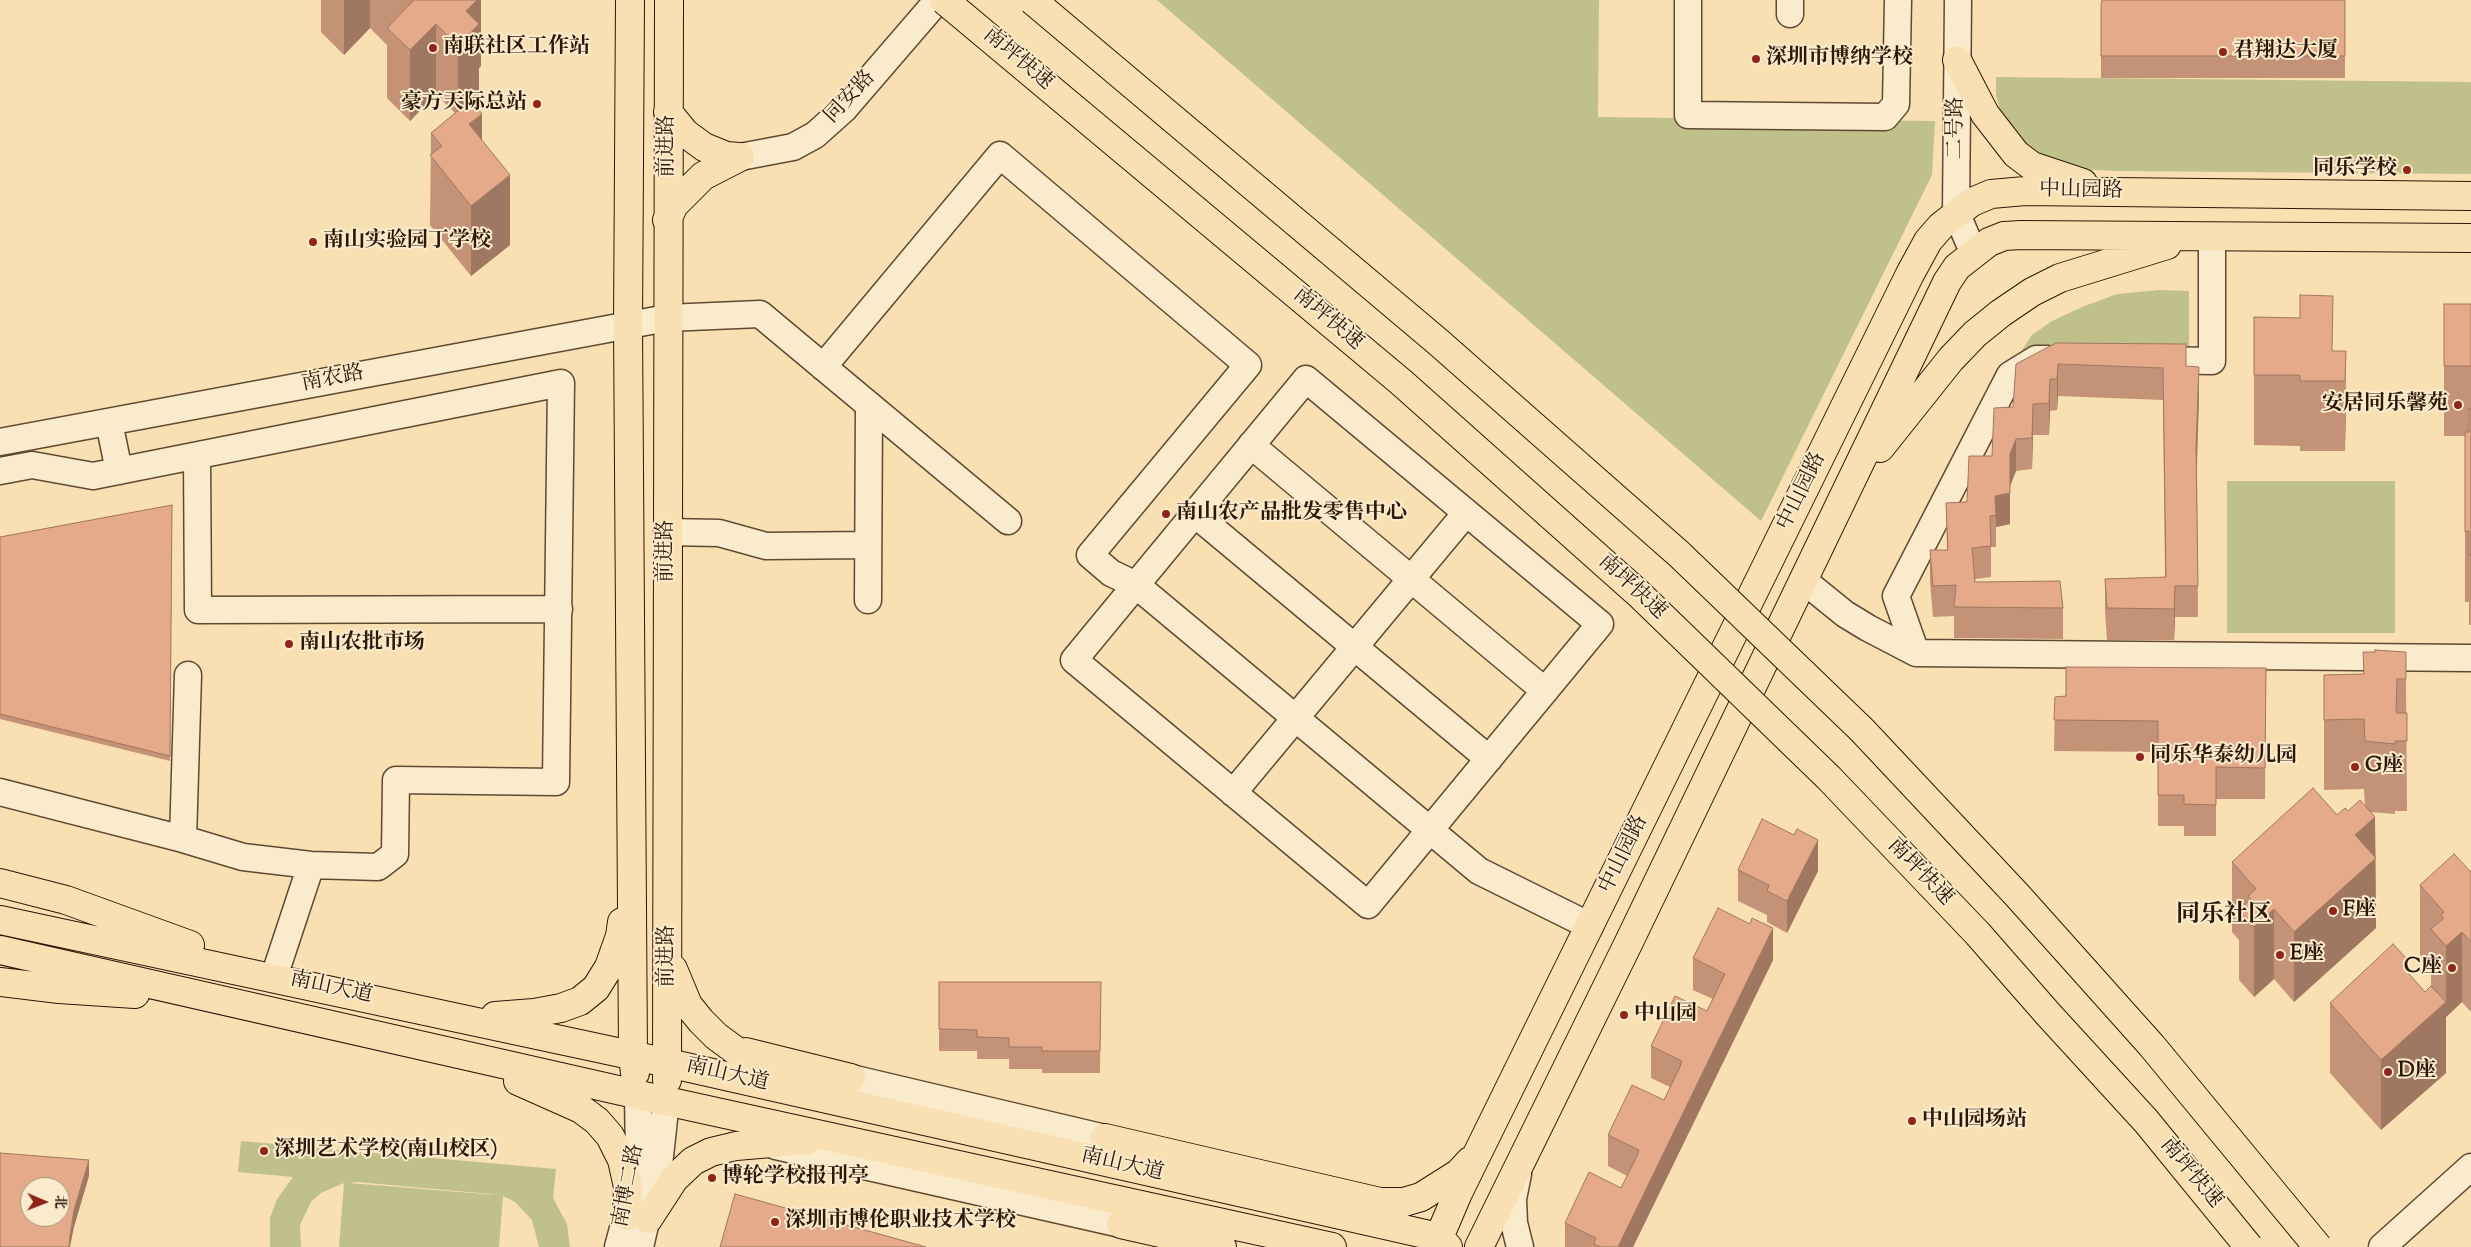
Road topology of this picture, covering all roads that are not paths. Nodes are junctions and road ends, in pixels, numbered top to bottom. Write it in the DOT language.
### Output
graph roads {
  1 [pos="630,0"];
  2 [pos="669,0"];
  3 [pos="938,0"];
  4 [pos="944,0"];
  5 [pos="1032,0"];
  6 [pos="1688,0"];
  7 [pos="1898,0"];
  8 [pos="1958,0"];
  9 [pos="1957,60"];
  10 [pos="668,112"];
  11 [pos="740,157"];
  12 [pos="2124,193"];
  13 [pos="2471,196"];
  14 [pos="1956,212"];
  15 [pos="667,220"];
  16 [pos="2203,237"];
  17 [pos="2471,238"];
  18 [pos="1973,252"];
  19 [pos="667,318"];
  20 [pos="628,325"];
  21 [pos="2075,359"];
  22 [pos="2124,360"];
  23 [pos="823,367"];
  24 [pos="869,406"];
  25 [pos="110,422"];
  26 [pos="0,442"];
  27 [pos="1251,445"];
  28 [pos="196,456"];
  29 [pos="0,471"];
  30 [pos="120,471"];
  31 [pos="1466,513"];
  32 [pos="1195,514"];
  33 [pos="1832,520"];
  34 [pos="1008,521"];
  35 [pos="667,532"];
  36 [pos="868,545"];
  37 [pos="1411,579"];
  38 [pos="1803,580"];
  39 [pos="1136,584"];
  40 [pos="868,600"];
  41 [pos="559,609"];
  42 [pos="1354,647"];
  43 [pos="1916,652"];
  44 [pos="2471,658"];
  45 [pos="188,674"];
  46 [pos="1545,691"];
  47 [pos="1296,718"];
  48 [pos="1489,759"];
  49 [pos="0,792"];
  50 [pos="1233,793"];
  51 [pos="1430,830"];
  52 [pos="183,839"];
  53 [pos="631,861"];
  54 [pos="311,865"];
  55 [pos="0,883"];
  56 [pos="0,920"];
  57 [pos="1590,926"];
  58 [pos="0,950"];
  59 [pos="668,955"];
  60 [pos="274,977"];
  61 [pos="0,982"];
  62 [pos="209,998"];
  63 [pos="447,1014"];
  64 [pos="730,1046"];
  65 [pos="447,1052"];
  66 [pos="633,1055"];
  67 [pos="668,1063"];
  68 [pos="851,1078"];
  69 [pos="790,1091"];
  70 [pos="638,1095"];
  71 [pos="666,1102"];
  72 [pos="724,1114"];
  73 [pos="832,1137"];
  74 [pos="1105,1138"];
  75 [pos="767,1144"];
  76 [pos="1482,1146"];
  77 [pos="1519,1163"];
  78 [pos="2471,1167"];
  79 [pos="1258,1173"];
  80 [pos="1184,1180"];
  81 [pos="1380,1202"];
  82 [pos="637,1218"];
  83 [pos="1121,1224"];
  84 [pos="1223,1235"];
  85 [pos="1440,1244"];
  86 [pos="618,1247"];
  87 [pos="640,1247"];
  88 [pos="1270,1247"];
  89 [pos="1332,1247"];
  90 [pos="1479,1247"];
  91 [pos="1520,1247"];
  92 [pos="2249,1247"];
  93 [pos="2318,1247"];
  94 [pos="2382,1247"];
  1 -- 20 [label="main road, 前进路"];
  2 -- 10 [label="main road, 前进路"];
  3 -- 11 [label="street, 同安路"];
  4 -- 92 [label="main road, 南坪快速, bridge"];
  5 -- 93 [label="main road, bridge"];
  6 -- 7 [label="street"];
  8 -- 9 [label="street, 二号路"];
  9 -- 12 [label="main road"];
  9 -- 14 [label="street, 二号路"];
  10 -- 11 [label="main road"];
  10 -- 15 [label="main road, 前进路"];
  11 -- 15 [label="main road"];
  12 -- 13 [label="main road, 中山园路"];
  12 -- 14 [label="main road, 中山园路"];
  14 -- 18 [label="street, 二号路"];
  14 -- 57 [label="main road, 中山园路"];
  15 -- 19 [label="main road, 前进路"];
  16 -- 17 [label="main road, 中山园路"];
  16 -- 18 [label="main road, 中山园路"];
  16 -- 22 [label="street"];
  16 -- 33 [label="main road"];
  18 -- 33 [label="main road, 中山园路"];
  19 -- 20 [label="street, 南农路"];
  19 -- 23 [label="street, 南农路"];
  19 -- 35 [label="main road, 前进路"];
  20 -- 25 [label="street, 南农路"];
  20 -- 53 [label="main road, 前进路"];
  21 -- 43 [label="street"];
  23 -- 24 [label="street, 南农路"];
  23 -- 39 [label="street"];
  24 -- 34 [label="street, 南农路"];
  24 -- 36 [label="street"];
  25 -- 26 [label="street, 南农路"];
  25 -- 30 [label="street"];
  27 -- 31 [label="street"];
  27 -- 32 [label="street"];
  27 -- 37 [label="street"];
  28 -- 30 [label="street"];
  28 -- 41 [label="street"];
  28 -- 41 [label="street"];
  29 -- 30 [label="street"];
  31 -- 37 [label="street"];
  31 -- 46 [label="street"];
  32 -- 39 [label="street"];
  32 -- 42 [label="street"];
  33 -- 38 [label="main road, 中山园路"];
  35 -- 36 [label="street"];
  35 -- 59 [label="main road, 前进路"];
  36 -- 40 [label="street"];
  37 -- 42 [label="street"];
  37 -- 46 [label="street"];
  38 -- 43 [label="street"];
  38 -- 77 [label="main road, 中山园路"];
  39 -- 47 [label="street"];
  39 -- 50 [label="street"];
  41 -- 54 [label="street"];
  42 -- 47 [label="street"];
  42 -- 48 [label="street"];
  43 -- 44 [label="street"];
  45 -- 52 [label="street"];
  46 -- 48 [label="street"];
  47 -- 50 [label="street"];
  47 -- 51 [label="street"];
  48 -- 51 [label="street"];
  49 -- 52 [label="street"];
  50 -- 51 [label="street"];
  51 -- 57 [label="street"];
  52 -- 54 [label="street"];
  53 -- 63 [label="main road"];
  53 -- 66 [label="main road, 前进路"];
  54 -- 60 [label="street"];
  55 -- 60 [label="main road"];
  56 -- 60 [label="main road, 南山大道"];
  57 -- 76 [label="main road, 中山园路"];
  58 -- 62 [label="main road, 南山大道"];
  59 -- 64 [label="main road"];
  59 -- 67 [label="main road, 前进路"];
  60 -- 63 [label="main road, 南山大道"];
  61 -- 62 [label="main road"];
  62 -- 65 [label="main road, 南山大道"];
  63 -- 66 [label="main road, 南山大道"];
  64 -- 68 [label="main road"];
  64 -- 69 [label="main road"];
  65 -- 70 [label="main road, 南山大道"];
  65 -- 82 [label="main road"];
  66 -- 67 [label="main road, 南山大道"];
  66 -- 70 [label="main road, 前进路"];
  67 -- 69 [label="main road, 南山大道"];
  67 -- 71 [label="main road, 前进路"];
  68 -- 69 [label="street"];
  68 -- 74 [label="street"];
  69 -- 80 [label="main road, 南山大道"];
  70 -- 71 [label="main road, 南山大道"];
  70 -- 82 [label="street, 南博二路"];
  71 -- 72 [label="main road, 南山大道"];
  71 -- 82 [label="street, 南博二路"];
  72 -- 73 [label="main road, 南山大道"];
  72 -- 75 [label="street"];
  73 -- 75 [label="main road"];
  73 -- 84 [label="main road, 南山大道"];
  74 -- 79 [label="main road"];
  74 -- 80 [label="street"];
  75 -- 82 [label="main road"];
  75 -- 83 [label="street"];
  76 -- 81 [label="main road"];
  76 -- 85 [label="main road, 中山园路"];
  77 -- 90 [label="main road, 中山园路"];
  77 -- 91 [label="street"];
  78 -- 94 [label="street"];
  79 -- 80 [label="main road"];
  79 -- 81 [label="main road"];
  80 -- 85 [label="main road, 南山大道"];
  81 -- 85 [label="main road"];
  82 -- 86 [label="street, 南博二路"];
  82 -- 87 [label="street, 南博二路"];
  83 -- 84 [label="main road"];
  84 -- 88 [label="main road"];
  84 -- 89 [label="main road, 南山大道"];
}
